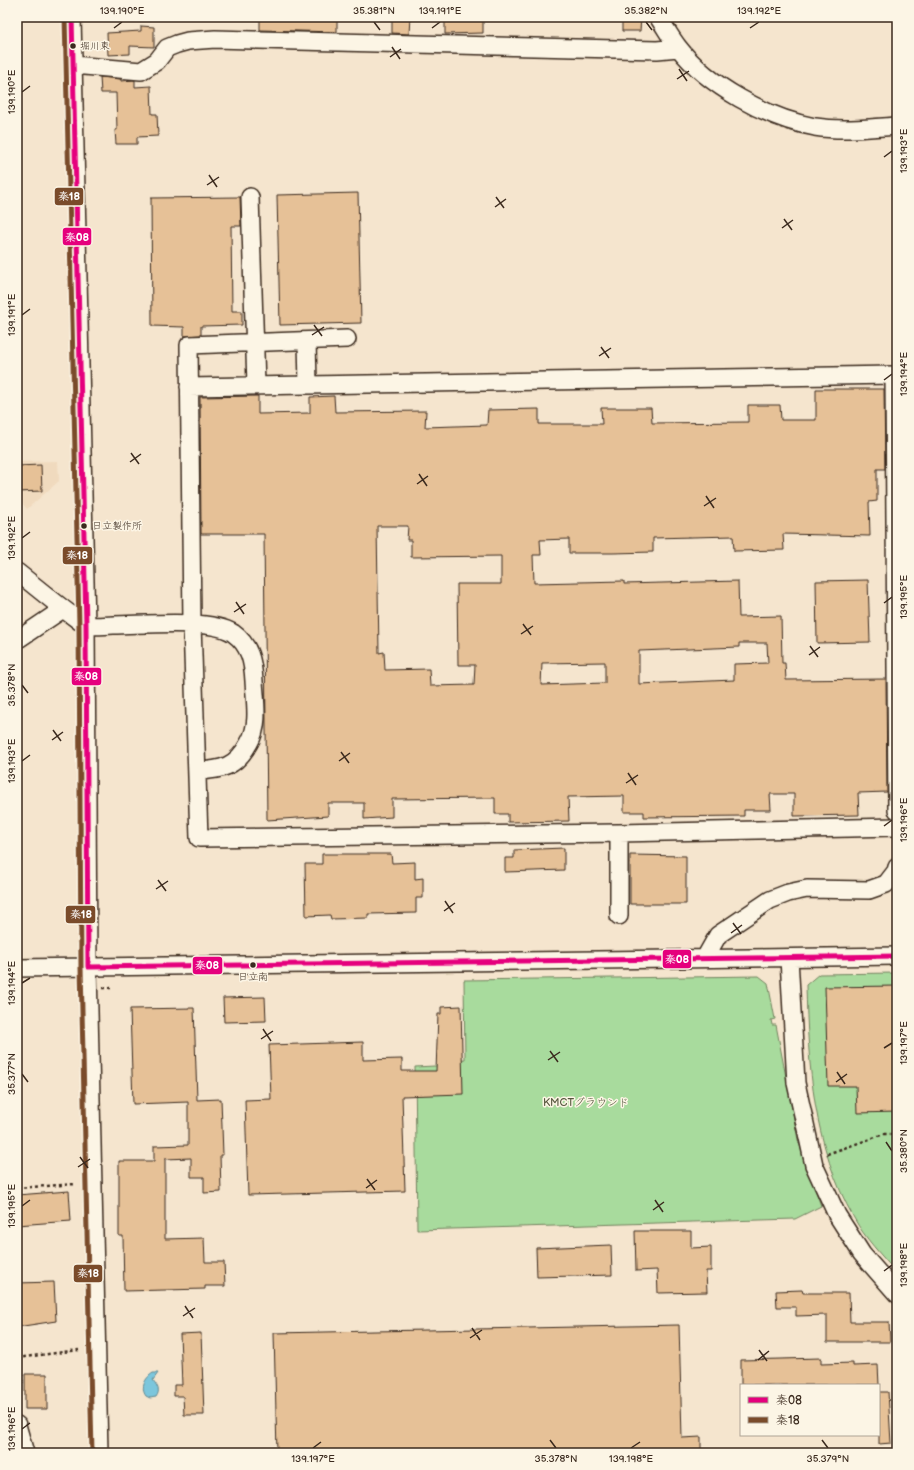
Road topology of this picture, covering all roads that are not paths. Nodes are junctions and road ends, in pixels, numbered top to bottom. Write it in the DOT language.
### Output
graph roads {
  1 [pos="72,17"];
  2 [pos="658,17"];
  3 [pos="678,48"];
  4 [pos="73,65"];
  5 [pos="897,126"];
  6 [pos="250,198"];
  7 [pos="347,339"];
  8 [pos="307,341"];
  9 [pos="254,343"];
  10 [pos="308,384"];
  11 [pos="256,385"];
  12 [pos="190,387"];
  13 [pos="17,572"];
  14 [pos="63,609"];
  15 [pos="192,624"];
  16 [pos="86,625"];
  17 [pos="17,640"];
  18 [pos="197,771"];
  19 [pos="897,810"];
  20 [pos="897,827"];
  21 [pos="619,833"];
  22 [pos="897,867"];
  23 [pos="619,916"];
  24 [pos="897,956"];
  25 [pos="705,958"];
  26 [pos="789,958"];
  27 [pos="88,966"];
  28 [pos="17,968"];
  29 [pos="897,1294"];
  30 [pos="17,1425"];
  31 [pos="25,1453"];
  32 [pos="99,1453"];
  1 -- 4 [label="street"];
  2 -- 3 [label="street"];
  3 -- 4 [label="street"];
  3 -- 5 [label="street"];
  4 -- 16 [label="street"];
  6 -- 9 [label="street"];
  7 -- 8 [label="street"];
  8 -- 9 [label="street"];
  8 -- 10 [label="street"];
  9 -- 11 [label="street"];
  9 -- 12 [label="street"];
  10 -- 11 [label="street"];
  10 -- 19 [label="street"];
  11 -- 12 [label="street"];
  12 -- 15 [label="street"];
  13 -- 14 [label="street"];
  14 -- 16 [label="street"];
  14 -- 17 [label="street"];
  15 -- 16 [label="street"];
  15 -- 18 [label="street"];
  15 -- 18 [label="street"];
  16 -- 27 [label="street"];
  18 -- 21 [label="street"];
  20 -- 21 [label="street"];
  21 -- 23 [label="street"];
  22 -- 25 [label="street"];
  24 -- 26 [label="street"];
  25 -- 26 [label="street"];
  25 -- 27 [label="street"];
  26 -- 29 [label="street"];
  27 -- 28 [label="street"];
  27 -- 32 [label="street"];
  30 -- 31 [label="street"];
}
